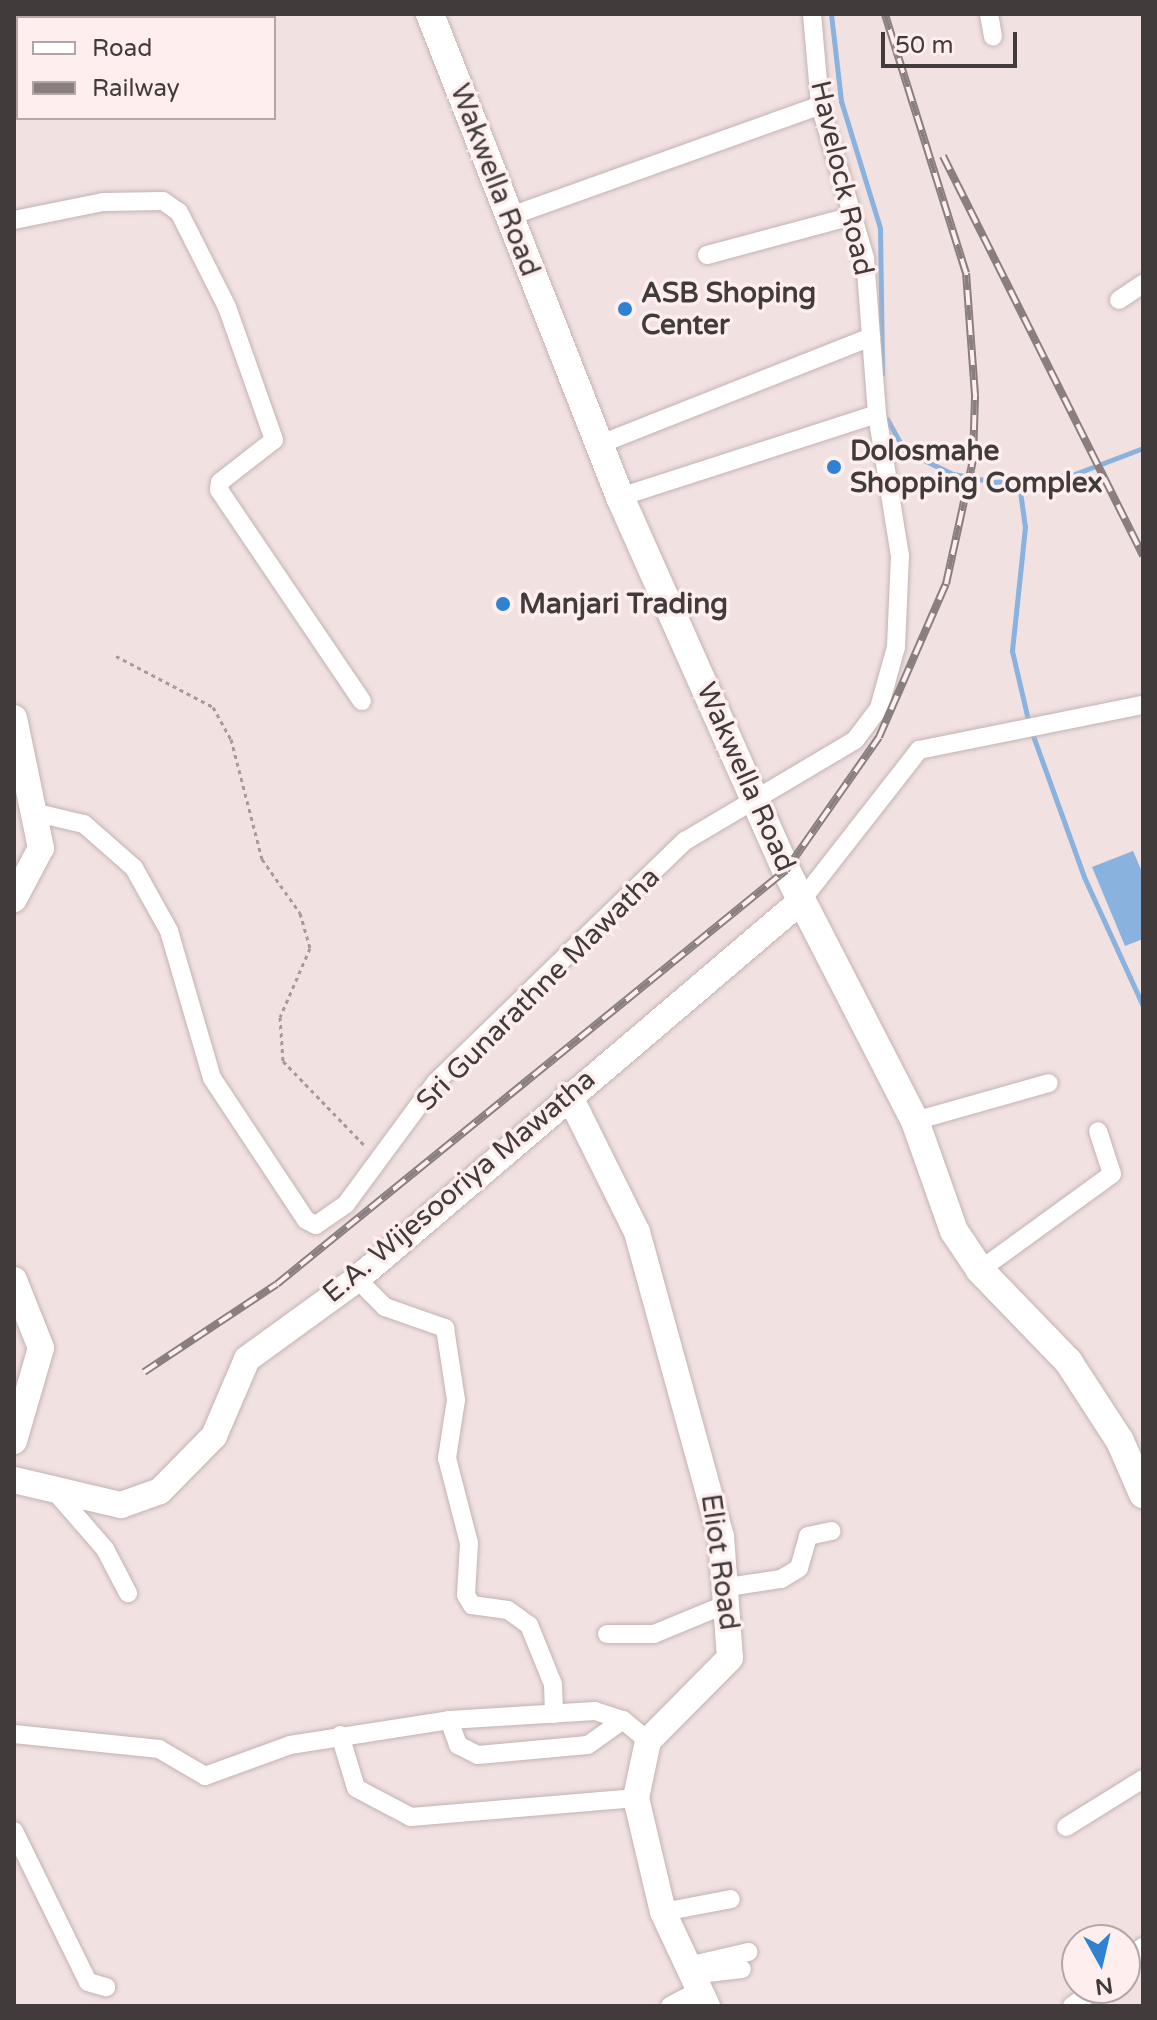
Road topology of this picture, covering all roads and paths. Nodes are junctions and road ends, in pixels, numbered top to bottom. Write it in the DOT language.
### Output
graph roads {
  1 [pos="430,14"];
  2 [pos="812,14"];
  3 [pos="989,14"];
  4 [pos="993,37"];
  5 [pos="820,105"];
  6 [pos="853,216"];
  7 [pos="508,217"];
  8 [pos="14,220"];
  9 [pos="707,255"];
  10 [pos="1143,284"];
  11 [pos="1119,300"];
  12 [pos="871,337"];
  13 [pos="877,414"];
  14 [pos="598,445"];
  15 [pos="620,497"];
  16 [pos="116,656"];
  17 [pos="362,701"];
  18 [pos="1143,705"];
  19 [pos="14,718"];
  20 [pos="756,801"];
  21 [pos="37,813"];
  22 [pos="14,899"];
  23 [pos="801,901"];
  24 [pos="1049,1083"];
  25 [pos="569,1095"];
  26 [pos="915,1121"];
  27 [pos="1098,1131"];
  28 [pos="378,1157"];
  29 [pos="980,1270"];
  30 [pos="357,1279"];
  31 [pos="14,1280"];
  32 [pos="14,1441"];
  33 [pos="14,1480"];
  34 [pos="1143,1494"];
  35 [pos="59,1496"];
  36 [pos="831,1531"];
  37 [pos="128,1593"];
  38 [pos="729,1595"];
  39 [pos="607,1634"];
  40 [pos="554,1714"];
  41 [pos="449,1720"];
  42 [pos="623,1720"];
  43 [pos="14,1734"];
  44 [pos="340,1735"];
  45 [pos="648,1741"];
  46 [pos="1143,1779"];
  47 [pos="636,1798"];
  48 [pos="1066,1827"];
  49 [pos="14,1831"];
  50 [pos="731,1899"];
  51 [pos="663,1912"];
  52 [pos="745,1960"];
  53 [pos="697,1985"];
  54 [pos="106,1987"];
  55 [pos="670,2006"];
  1 -- 7 [label="main road, Wakwella Road"];
  2 -- 5 [label="street, Havelock Road"];
  3 -- 4 [label="street"];
  5 -- 6 [label="street, Havelock Road"];
  5 -- 7 [label="street"];
  6 -- 9 [label="street"];
  6 -- 12 [label="street, Havelock Road"];
  7 -- 14 [label="main road, Wakwella Road"];
  8 -- 17 [label="street"];
  10 -- 11 [label="street"];
  12 -- 13 [label="street, Havelock Road"];
  12 -- 14 [label="street"];
  13 -- 15 [label="street"];
  13 -- 20 [label="street, Havelock Road"];
  14 -- 15 [label="main road, Wakwella Road"];
  15 -- 20 [label="main road, Wakwella Road"];
  16 -- 28 [label="path"];
  18 -- 23 [label="street"];
  19 -- 21 [label="street"];
  20 -- 23 [label="main road, Wakwella Road"];
  20 -- 28 [label="street, Sri Gunarathne Mawatha"];
  21 -- 22 [label="street"];
  21 -- 28 [label="street, Sri Gunarathne Mawatha"];
  23 -- 25 [label="street, E.A. Wijesooriya Mawatha"];
  23 -- 26 [label="main road, Wakwella Road"];
  24 -- 26 [label="street"];
  25 -- 30 [label="street, E.A. Wijesooriya Mawatha"];
  25 -- 38 [label="street, Eliot Road"];
  26 -- 29 [label="main road, Wakwella Road"];
  27 -- 29 [label="street"];
  29 -- 34 [label="main road, Wakwella Road"];
  30 -- 35 [label="street, E.A. Wijesooriya Mawatha"];
  30 -- 40 [label="street"];
  31 -- 32 [label="street"];
  33 -- 35 [label="street, E.A. Wijesooriya Mawatha"];
  35 -- 37 [label="street"];
  36 -- 38 [label="street"];
  38 -- 39 [label="street"];
  38 -- 45 [label="street, Eliot Road"];
  40 -- 41 [label="street"];
  40 -- 42 [label="street"];
  41 -- 42 [label="street"];
  41 -- 44 [label="street"];
  42 -- 45 [label="street"];
  43 -- 44 [label="street"];
  44 -- 47 [label="street"];
  45 -- 47 [label="street"];
  46 -- 48 [label="street"];
  47 -- 51 [label="street"];
  49 -- 54 [label="street"];
  50 -- 51 [label="street"];
  51 -- 53 [label="street"];
  52 -- 53 [label="street"];
  53 -- 55 [label="street"];
}
